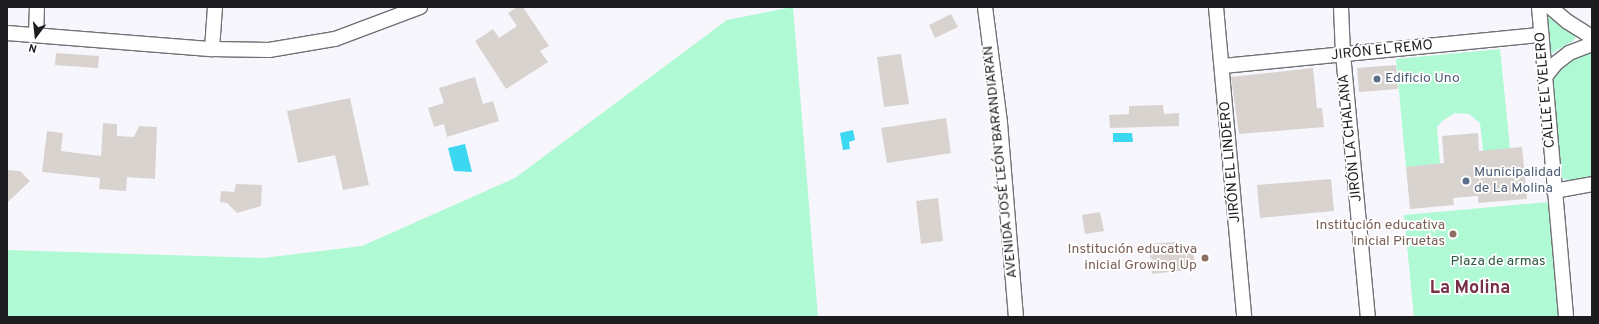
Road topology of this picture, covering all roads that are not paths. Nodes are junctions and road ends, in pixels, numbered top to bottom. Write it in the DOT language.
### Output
graph roads {
  1 [pos="37,7"];
  2 [pos="215,7"];
  3 [pos="420,7"];
  4 [pos="985,7"];
  5 [pos="1216,7"];
  6 [pos="1340,7"];
  7 [pos="1539,7"];
  8 [pos="1550,7"];
  9 [pos="7,33"];
  10 [pos="36,35"];
  11 [pos="1541,35"];
  12 [pos="1592,37"];
  13 [pos="1592,44"];
  14 [pos="212,49"];
  15 [pos="1343,54"];
  16 [pos="1223,66"];
  17 [pos="1545,77"];
  18 [pos="1592,184"];
  19 [pos="1554,190"];
  20 [pos="1016,317"];
  21 [pos="1244,317"];
  22 [pos="1368,317"];
  23 [pos="1566,317"];
  1 -- 10 [label="street"];
  2 -- 14 [label="street"];
  3 -- 14 [label="street"];
  4 -- 20 [label="street, AVENIDA JOSÉ LEÓN BARANDIARAN"];
  5 -- 16 [label="street, JIRÓN EL LINDERO"];
  6 -- 15 [label="street, JIRÓN LA CHALANA"];
  7 -- 11 [label="street, CALLE EL VELERO"];
  8 -- 12 [label="street"];
  9 -- 10 [label="street"];
  10 -- 14 [label="street"];
  11 -- 15 [label="street, JIRÓN EL REMO"];
  11 -- 17 [label="street, CALLE EL VELERO"];
  13 -- 17 [label="street"];
  15 -- 16 [label="street, JIRÓN EL REMO"];
  15 -- 22 [label="street, JIRÓN LA CHALANA"];
  16 -- 21 [label="street, JIRÓN EL LINDERO"];
  17 -- 19 [label="street, CALLE EL VELERO"];
  18 -- 19 [label="street"];
  19 -- 23 [label="street, CALLE EL VELERO"];
}
